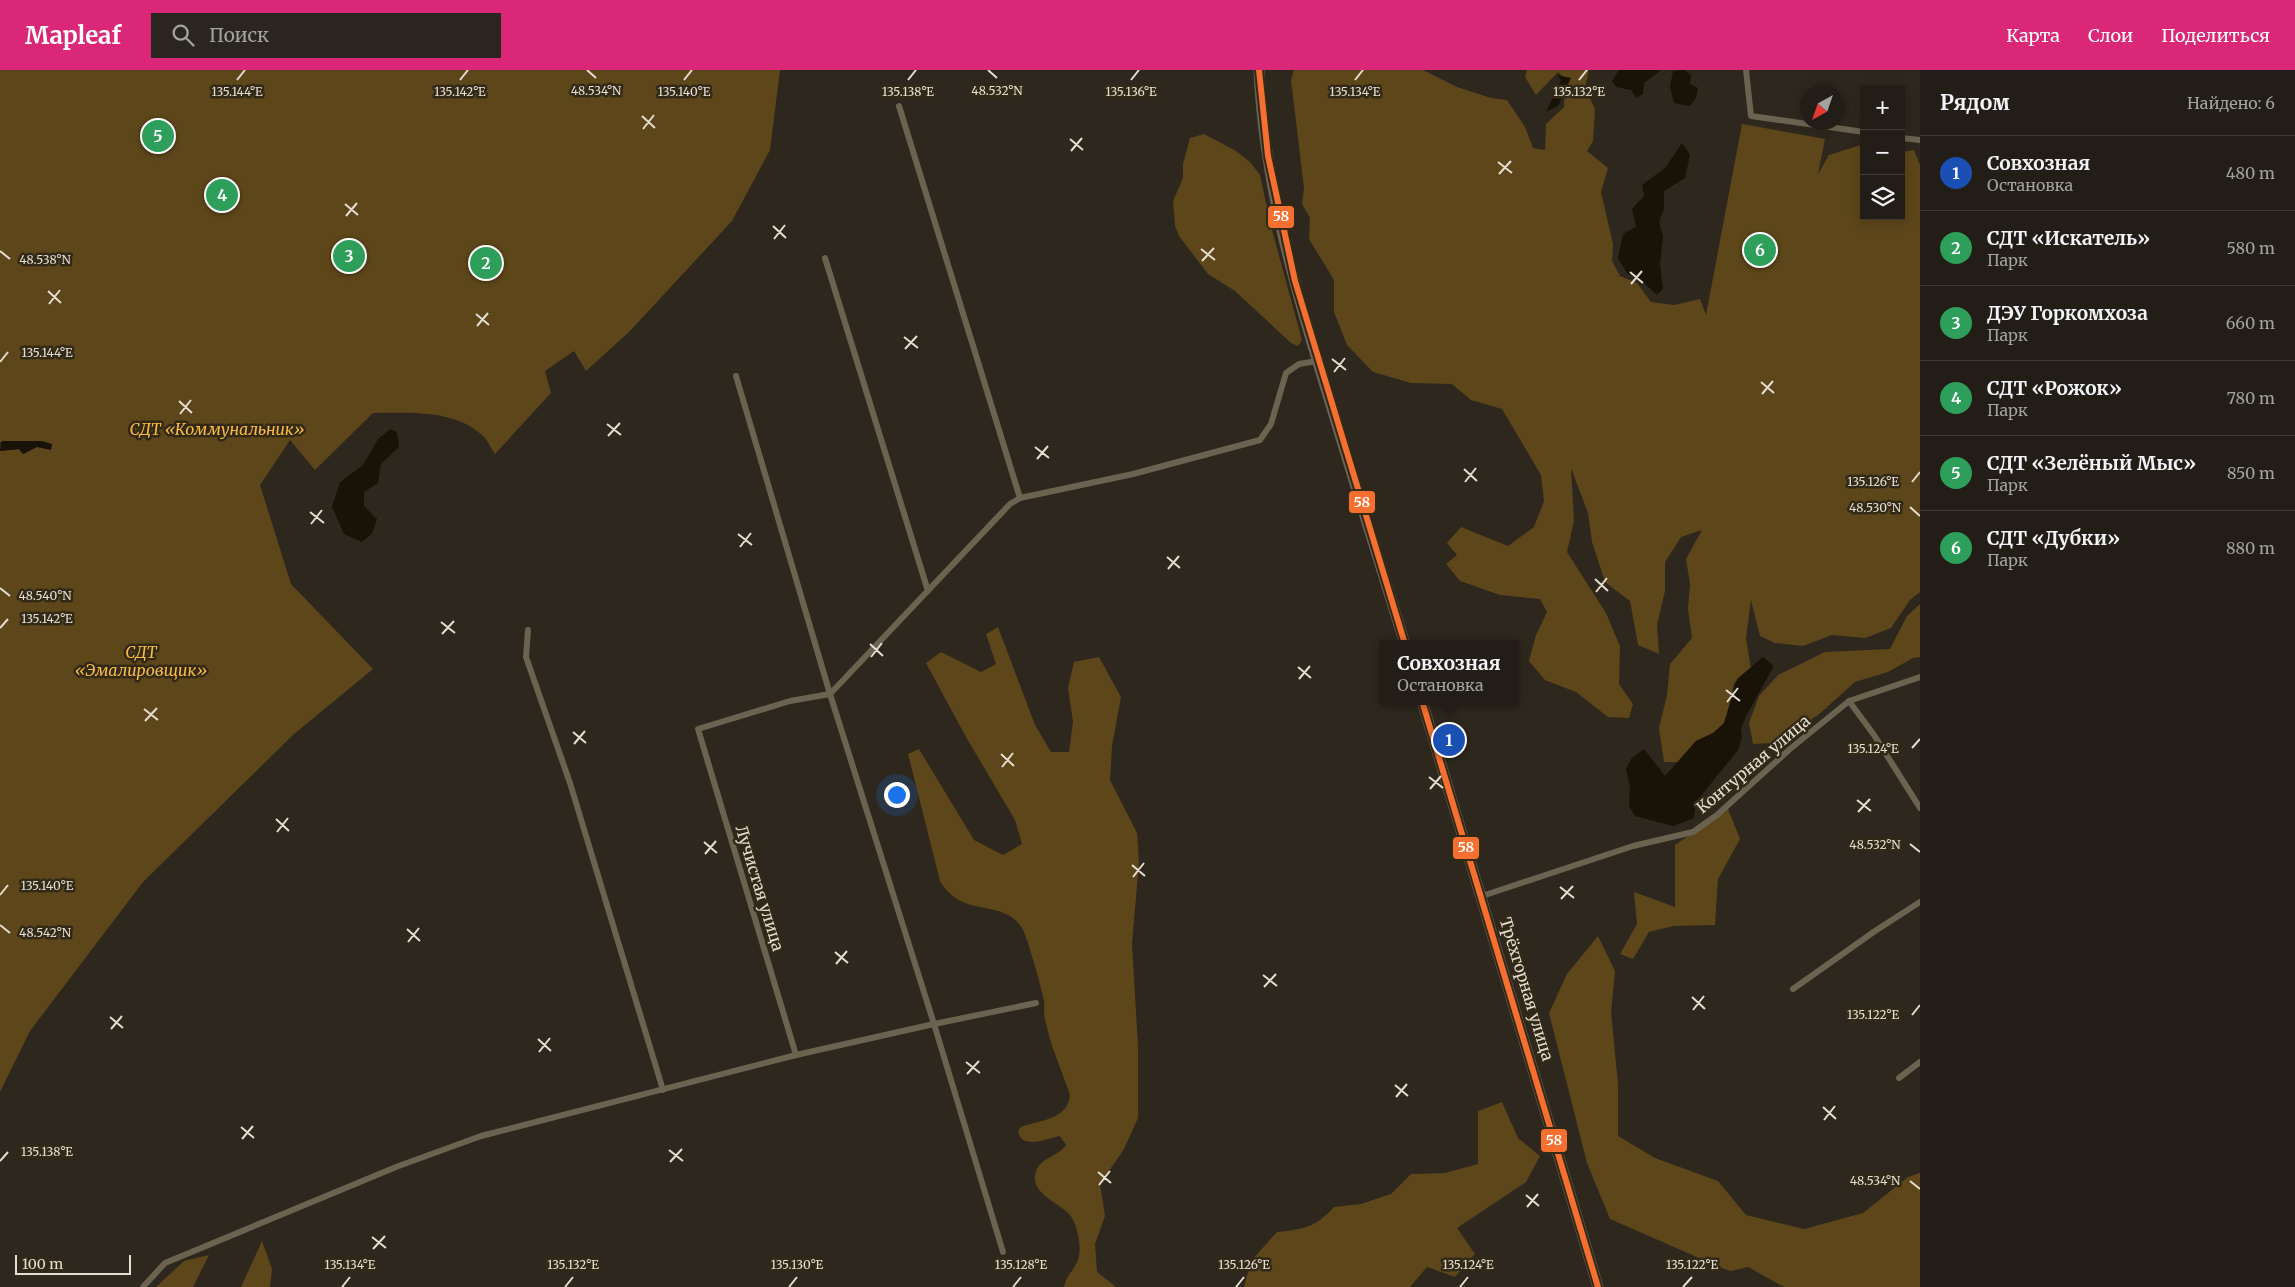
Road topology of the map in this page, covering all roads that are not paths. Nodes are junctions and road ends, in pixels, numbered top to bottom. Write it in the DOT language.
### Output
graph roads {
  1 [pos="1258,70"];
  2 [pos="1746,70"];
  3 [pos="899,106"];
  4 [pos="1860,131"];
  5 [pos="1905,138"];
  6 [pos="1920,140"];
  7 [pos="825,258"];
  8 [pos="1317,360"];
  9 [pos="736,376"];
  10 [pos="1020,498"];
  11 [pos="928,591"];
  12 [pos="528,630"];
  13 [pos="1403,640"];
  14 [pos="1920,676"];
  15 [pos="830,694"];
  16 [pos="1849,701"];
  17 [pos="1423,705"];
  18 [pos="1920,808"];
  19 [pos="1482,896"];
  20 [pos="1920,902"];
  21 [pos="1793,989"];
  22 [pos="1036,1003"];
  23 [pos="934,1024"];
  24 [pos="796,1055"];
  25 [pos="1920,1062"];
  26 [pos="1899,1078"];
  27 [pos="663,1090"];
  28 [pos="1003,1252"];
  29 [pos="143,1287"];
  30 [pos="1598,1287"];
  1 -- 8 [label="highway"];
  2 -- 4 [label="street"];
  3 -- 10 [label="street"];
  5 -- 6 [label="street"];
  7 -- 11 [label="street"];
  8 -- 10 [label="street"];
  8 -- 13 [label="highway"];
  9 -- 15 [label="street"];
  10 -- 11 [label="street"];
  11 -- 15 [label="street"];
  12 -- 27 [label="street"];
  14 -- 16 [label="street, Контурная улица"];
  15 -- 23 [label="street"];
  15 -- 24 [label="street, Лучистая улица"];
  16 -- 18 [label="street"];
  16 -- 19 [label="street, Контурная улица"];
  17 -- 19 [label="highway, Трёхгорная улица"];
  19 -- 30 [label="highway, Трёхгорная улица"];
  20 -- 21 [label="street"];
  22 -- 23 [label="street"];
  23 -- 24 [label="street"];
  23 -- 28 [label="street"];
  24 -- 27 [label="street"];
  25 -- 26 [label="street"];
  27 -- 29 [label="street"];
}
